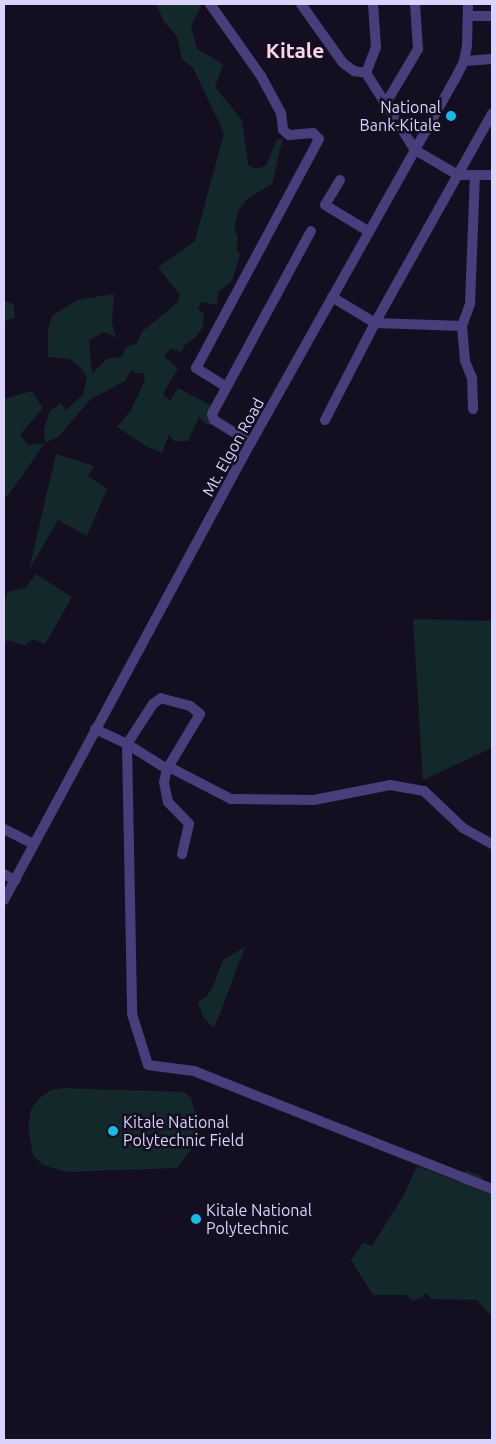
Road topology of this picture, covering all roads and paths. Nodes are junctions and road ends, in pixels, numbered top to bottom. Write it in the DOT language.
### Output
graph roads {
  1 [pos="210,4"];
  2 [pos="301,4"];
  3 [pos="373,4"];
  4 [pos="415,4"];
  5 [pos="468,4"];
  6 [pos="470,16"];
  7 [pos="492,16"];
  8 [pos="492,59"];
  9 [pos="464,61"];
  10 [pos="366,72"];
  11 [pos="386,103"];
  12 [pos="492,114"];
  13 [pos="415,150"];
  14 [pos="458,175"];
  15 [pos="492,175"];
  16 [pos="475,176"];
  17 [pos="340,180"];
  18 [pos="311,231"];
  19 [pos="368,231"];
  20 [pos="332,298"];
  21 [pos="375,323"];
  22 [pos="462,326"];
  23 [pos="227,387"];
  24 [pos="472,409"];
  25 [pos="325,420"];
  26 [pos="252,443"];
  27 [pos="95,730"];
  28 [pos="127,744"];
  29 [pos="168,768"];
  30 [pos="4,829"];
  31 [pos="33,844"];
  32 [pos="492,844"];
  33 [pos="182,854"];
  34 [pos="4,874"];
  35 [pos="15,880"];
  36 [pos="4,900"];
  37 [pos="492,1189"];
  1 -- 23 [label="street"];
  2 -- 10 [label="street"];
  3 -- 10 [label="street"];
  4 -- 11 [label="street"];
  5 -- 6 [label="street, Mt. Elgon Road"];
  6 -- 7 [label="street"];
  6 -- 9 [label="street, Mt. Elgon Road"];
  8 -- 9 [label="street"];
  9 -- 13 [label="street, Mt. Elgon Road"];
  10 -- 11 [label="street"];
  11 -- 13 [label="street"];
  12 -- 14 [label="street"];
  13 -- 14 [label="street"];
  13 -- 19 [label="street, Mt. Elgon Road"];
  14 -- 16 [label="street"];
  14 -- 21 [label="street"];
  15 -- 16 [label="street"];
  16 -- 22 [label="street"];
  17 -- 19 [label="street"];
  18 -- 23 [label="street"];
  19 -- 20 [label="street, Mt. Elgon Road"];
  20 -- 21 [label="street"];
  20 -- 26 [label="street, Mt. Elgon Road"];
  21 -- 22 [label="street"];
  21 -- 25 [label="street"];
  22 -- 24 [label="street"];
  23 -- 26 [label="street"];
  26 -- 27 [label="street, Mt. Elgon Road"];
  27 -- 28 [label="street"];
  27 -- 31 [label="street, Mt. Elgon Road"];
  28 -- 29 [label="street"];
  28 -- 29 [label="street"];
  28 -- 37 [label="street"];
  29 -- 32 [label="street"];
  29 -- 33 [label="street"];
  30 -- 31 [label="street"];
  31 -- 35 [label="street, Mt. Elgon Road"];
  34 -- 35 [label="street"];
  35 -- 36 [label="street, Mt. Elgon Road"];
}
